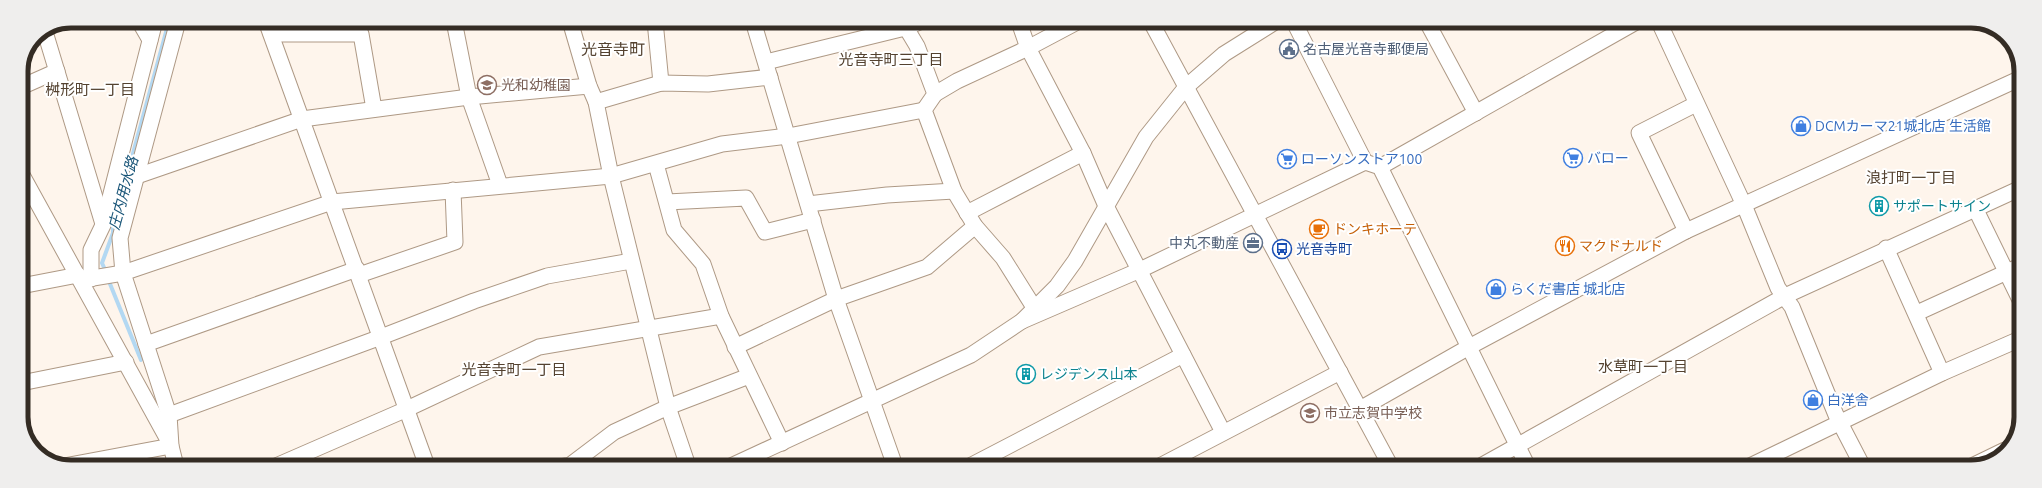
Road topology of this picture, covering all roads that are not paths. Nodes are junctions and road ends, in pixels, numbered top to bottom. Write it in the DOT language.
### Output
graph roads {
  1 [pos="143,28"];
  2 [pos="153,28"];
  3 [pos="176,28"];
  4 [pos="268,28"];
  5 [pos="455,28"];
  6 [pos="572,28"];
  7 [pos="656,28"];
  8 [pos="755,28"];
  9 [pos="893,28"];
  10 [pos="906,28"];
  11 [pos="1021,28"];
  12 [pos="1066,28"];
  13 [pos="1155,28"];
  14 [pos="1265,28"];
  15 [pos="1297,28"];
  16 [pos="1430,28"];
  17 [pos="1625,28"];
  18 [pos="1662,28"];
  19 [pos="46,36"];
  20 [pos="150,40"];
  21 [pos="1028,48"];
  22 [pos="766,62"];
  23 [pos="58,71"];
  24 [pos="770,77"];
  25 [pos="2014,81"];
  26 [pos="661,82"];
  27 [pos="28,83"];
  28 [pos="589,86"];
  29 [pos="1186,87"];
  30 [pos="936,94"];
  31 [pos="470,97"];
  32 [pos="596,102"];
  33 [pos="1696,104"];
  34 [pos="374,110"];
  35 [pos="924,110"];
  36 [pos="1476,113"];
  37 [pos="302,119"];
  38 [pos="788,136"];
  39 [pos="1083,153"];
  40 [pos="1365,162"];
  41 [pos="656,164"];
  42 [pos="1380,167"];
  43 [pos="137,176"];
  44 [pos="611,176"];
  45 [pos="500,185"];
  46 [pos="453,190"];
  47 [pos="2014,191"];
  48 [pos="954,192"];
  49 [pos="28,195"];
  50 [pos="332,202"];
  51 [pos="667,202"];
  52 [pos="808,204"];
  53 [pos="1744,205"];
  54 [pos="1106,206"];
  55 [pos="1974,208"];
  56 [pos="967,213"];
  57 [pos="1255,215"];
  58 [pos="813,220"];
  59 [pos="103,225"];
  60 [pos="976,226"];
  61 [pos="1686,231"];
  62 [pos="1886,248"];
  63 [pos="631,261"];
  64 [pos="2014,269"];
  65 [pos="1140,270"];
  66 [pos="358,272"];
  67 [pos="2006,272"];
  68 [pos="118,274"];
  69 [pos="86,278"];
  70 [pos="28,285"];
  71 [pos="2014,288"];
  72 [pos="1785,296"];
  73 [pos="836,300"];
  74 [pos="1035,309"];
  75 [pos="1917,314"];
  76 [pos="721,316"];
  77 [pos="1022,321"];
  78 [pos="648,327"];
  79 [pos="382,337"];
  80 [pos="2014,342"];
  81 [pos="146,344"];
  82 [pos="735,346"];
  83 [pos="1469,347"];
  84 [pos="1183,355"];
  85 [pos="126,362"];
  86 [pos="1340,372"];
  87 [pos="1942,373"];
  88 [pos="749,376"];
  89 [pos="28,382"];
  90 [pos="872,400"];
  91 [pos="668,407"];
  92 [pos="407,409"];
  93 [pos="1360,409"];
  94 [pos="168,415"];
  95 [pos="1840,423"];
  96 [pos="1223,432"];
  97 [pos="782,443"];
  98 [pos="171,446"];
  99 [pos="1518,446"];
  100 [pos="96,460"];
  101 [pos="174,460"];
  102 [pos="290,460"];
  103 [pos="426,460"];
  104 [pos="577,460"];
  105 [pos="686,460"];
  106 [pos="744,460"];
  107 [pos="893,460"];
  108 [pos="982,460"];
  109 [pos="1171,460"];
  110 [pos="1387,460"];
  111 [pos="1492,460"];
  112 [pos="1525,460"];
  113 [pos="1763,460"];
  114 [pos="1859,460"];
  1 -- 20 [label="street"];
  2 -- 20 [label="street"];
  3 -- 43 [label="street"];
  4 -- 34 [label="street"];
  4 -- 37 [label="street"];
  5 -- 31 [label="street"];
  6 -- 28 [label="street"];
  7 -- 26 [label="street"];
  8 -- 22 [label="street"];
  9 -- 22 [label="street"];
  10 -- 30 [label="street"];
  11 -- 21 [label="street"];
  12 -- 21 [label="street"];
  13 -- 29 [label="street"];
  14 -- 29 [label="street"];
  15 -- 40 [label="street"];
  16 -- 36 [label="street"];
  17 -- 36 [label="street"];
  18 -- 33 [label="street"];
  19 -- 23 [label="street"];
  20 -- 59 [label="street"];
  21 -- 30 [label="street"];
  21 -- 39 [label="street"];
  22 -- 24 [label="street"];
  23 -- 27 [label="street"];
  23 -- 59 [label="street"];
  24 -- 26 [label="street"];
  24 -- 38 [label="street"];
  25 -- 53 [label="street"];
  26 -- 32 [label="street"];
  28 -- 31 [label="street"];
  28 -- 32 [label="street"];
  29 -- 54 [label="street"];
  29 -- 57 [label="street"];
  30 -- 35 [label="street"];
  31 -- 34 [label="street"];
  31 -- 45 [label="street"];
  32 -- 44 [label="street"];
  33 -- 53 [label="street"];
  33 -- 61 [label="street"];
  34 -- 37 [label="street"];
  35 -- 38 [label="street"];
  35 -- 48 [label="street"];
  36 -- 42 [label="street"];
  37 -- 43 [label="street"];
  37 -- 50 [label="street"];
  38 -- 41 [label="street"];
  38 -- 52 [label="street"];
  39 -- 54 [label="street"];
  39 -- 56 [label="street"];
  40 -- 42 [label="street"];
  40 -- 57 [label="street"];
  41 -- 44 [label="street"];
  41 -- 51 [label="street"];
  42 -- 83 [label="street"];
  43 -- 68 [label="street"];
  44 -- 45 [label="street"];
  44 -- 63 [label="street"];
  45 -- 46 [label="street"];
  46 -- 50 [label="street"];
  46 -- 66 [label="street"];
  47 -- 55 [label="street"];
  48 -- 52 [label="street"];
  48 -- 56 [label="street"];
  49 -- 69 [label="street"];
  50 -- 66 [label="street"];
  50 -- 68 [label="street"];
  51 -- 58 [label="street"];
  51 -- 76 [label="street"];
  52 -- 58 [label="street"];
  53 -- 61 [label="street"];
  53 -- 72 [label="street"];
  54 -- 65 [label="street"];
  54 -- 74 [label="street"];
  55 -- 62 [label="street"];
  55 -- 67 [label="street"];
  56 -- 60 [label="street"];
  57 -- 65 [label="street"];
  57 -- 86 [label="street"];
  58 -- 73 [label="street"];
  59 -- 69 [label="street"];
  60 -- 73 [label="street"];
  60 -- 74 [label="street"];
  61 -- 83 [label="street"];
  62 -- 72 [label="street"];
  62 -- 75 [label="street"];
  63 -- 78 [label="street"];
  63 -- 79 [label="street"];
  64 -- 67 [label="street"];
  65 -- 77 [label="street"];
  65 -- 84 [label="street"];
  66 -- 79 [label="street"];
  66 -- 81 [label="street"];
  67 -- 71 [label="street"];
  67 -- 75 [label="street"];
  68 -- 69 [label="street"];
  68 -- 81 [label="street"];
  69 -- 70 [label="street"];
  69 -- 85 [label="street"];
  72 -- 95 [label="street"];
  72 -- 99 [label="street"];
  73 -- 82 [label="street"];
  73 -- 90 [label="street"];
  74 -- 77 [label="street"];
  75 -- 87 [label="street"];
  76 -- 78 [label="street"];
  76 -- 82 [label="street"];
  77 -- 90 [label="street"];
  78 -- 91 [label="street"];
  78 -- 92 [label="street"];
  79 -- 92 [label="street"];
  79 -- 94 [label="street"];
  80 -- 87 [label="street"];
  81 -- 94 [label="street"];
  82 -- 88 [label="street"];
  83 -- 93 [label="street"];
  83 -- 99 [label="street"];
  84 -- 96 [label="street"];
  84 -- 108 [label="street"];
  85 -- 89 [label="street"];
  85 -- 98 [label="street"];
  86 -- 93 [label="street"];
  86 -- 96 [label="street"];
  87 -- 95 [label="street"];
  88 -- 91 [label="street"];
  88 -- 97 [label="street"];
  90 -- 97 [label="street"];
  90 -- 107 [label="street"];
  91 -- 104 [label="street"];
  91 -- 105 [label="street"];
  92 -- 102 [label="street"];
  92 -- 103 [label="street"];
  93 -- 110 [label="street"];
  94 -- 98 [label="street"];
  95 -- 113 [label="street"];
  95 -- 114 [label="street"];
  96 -- 109 [label="street"];
  97 -- 106 [label="street"];
  98 -- 100 [label="street"];
  98 -- 101 [label="street"];
  99 -- 111 [label="street"];
  99 -- 112 [label="street"];
}
